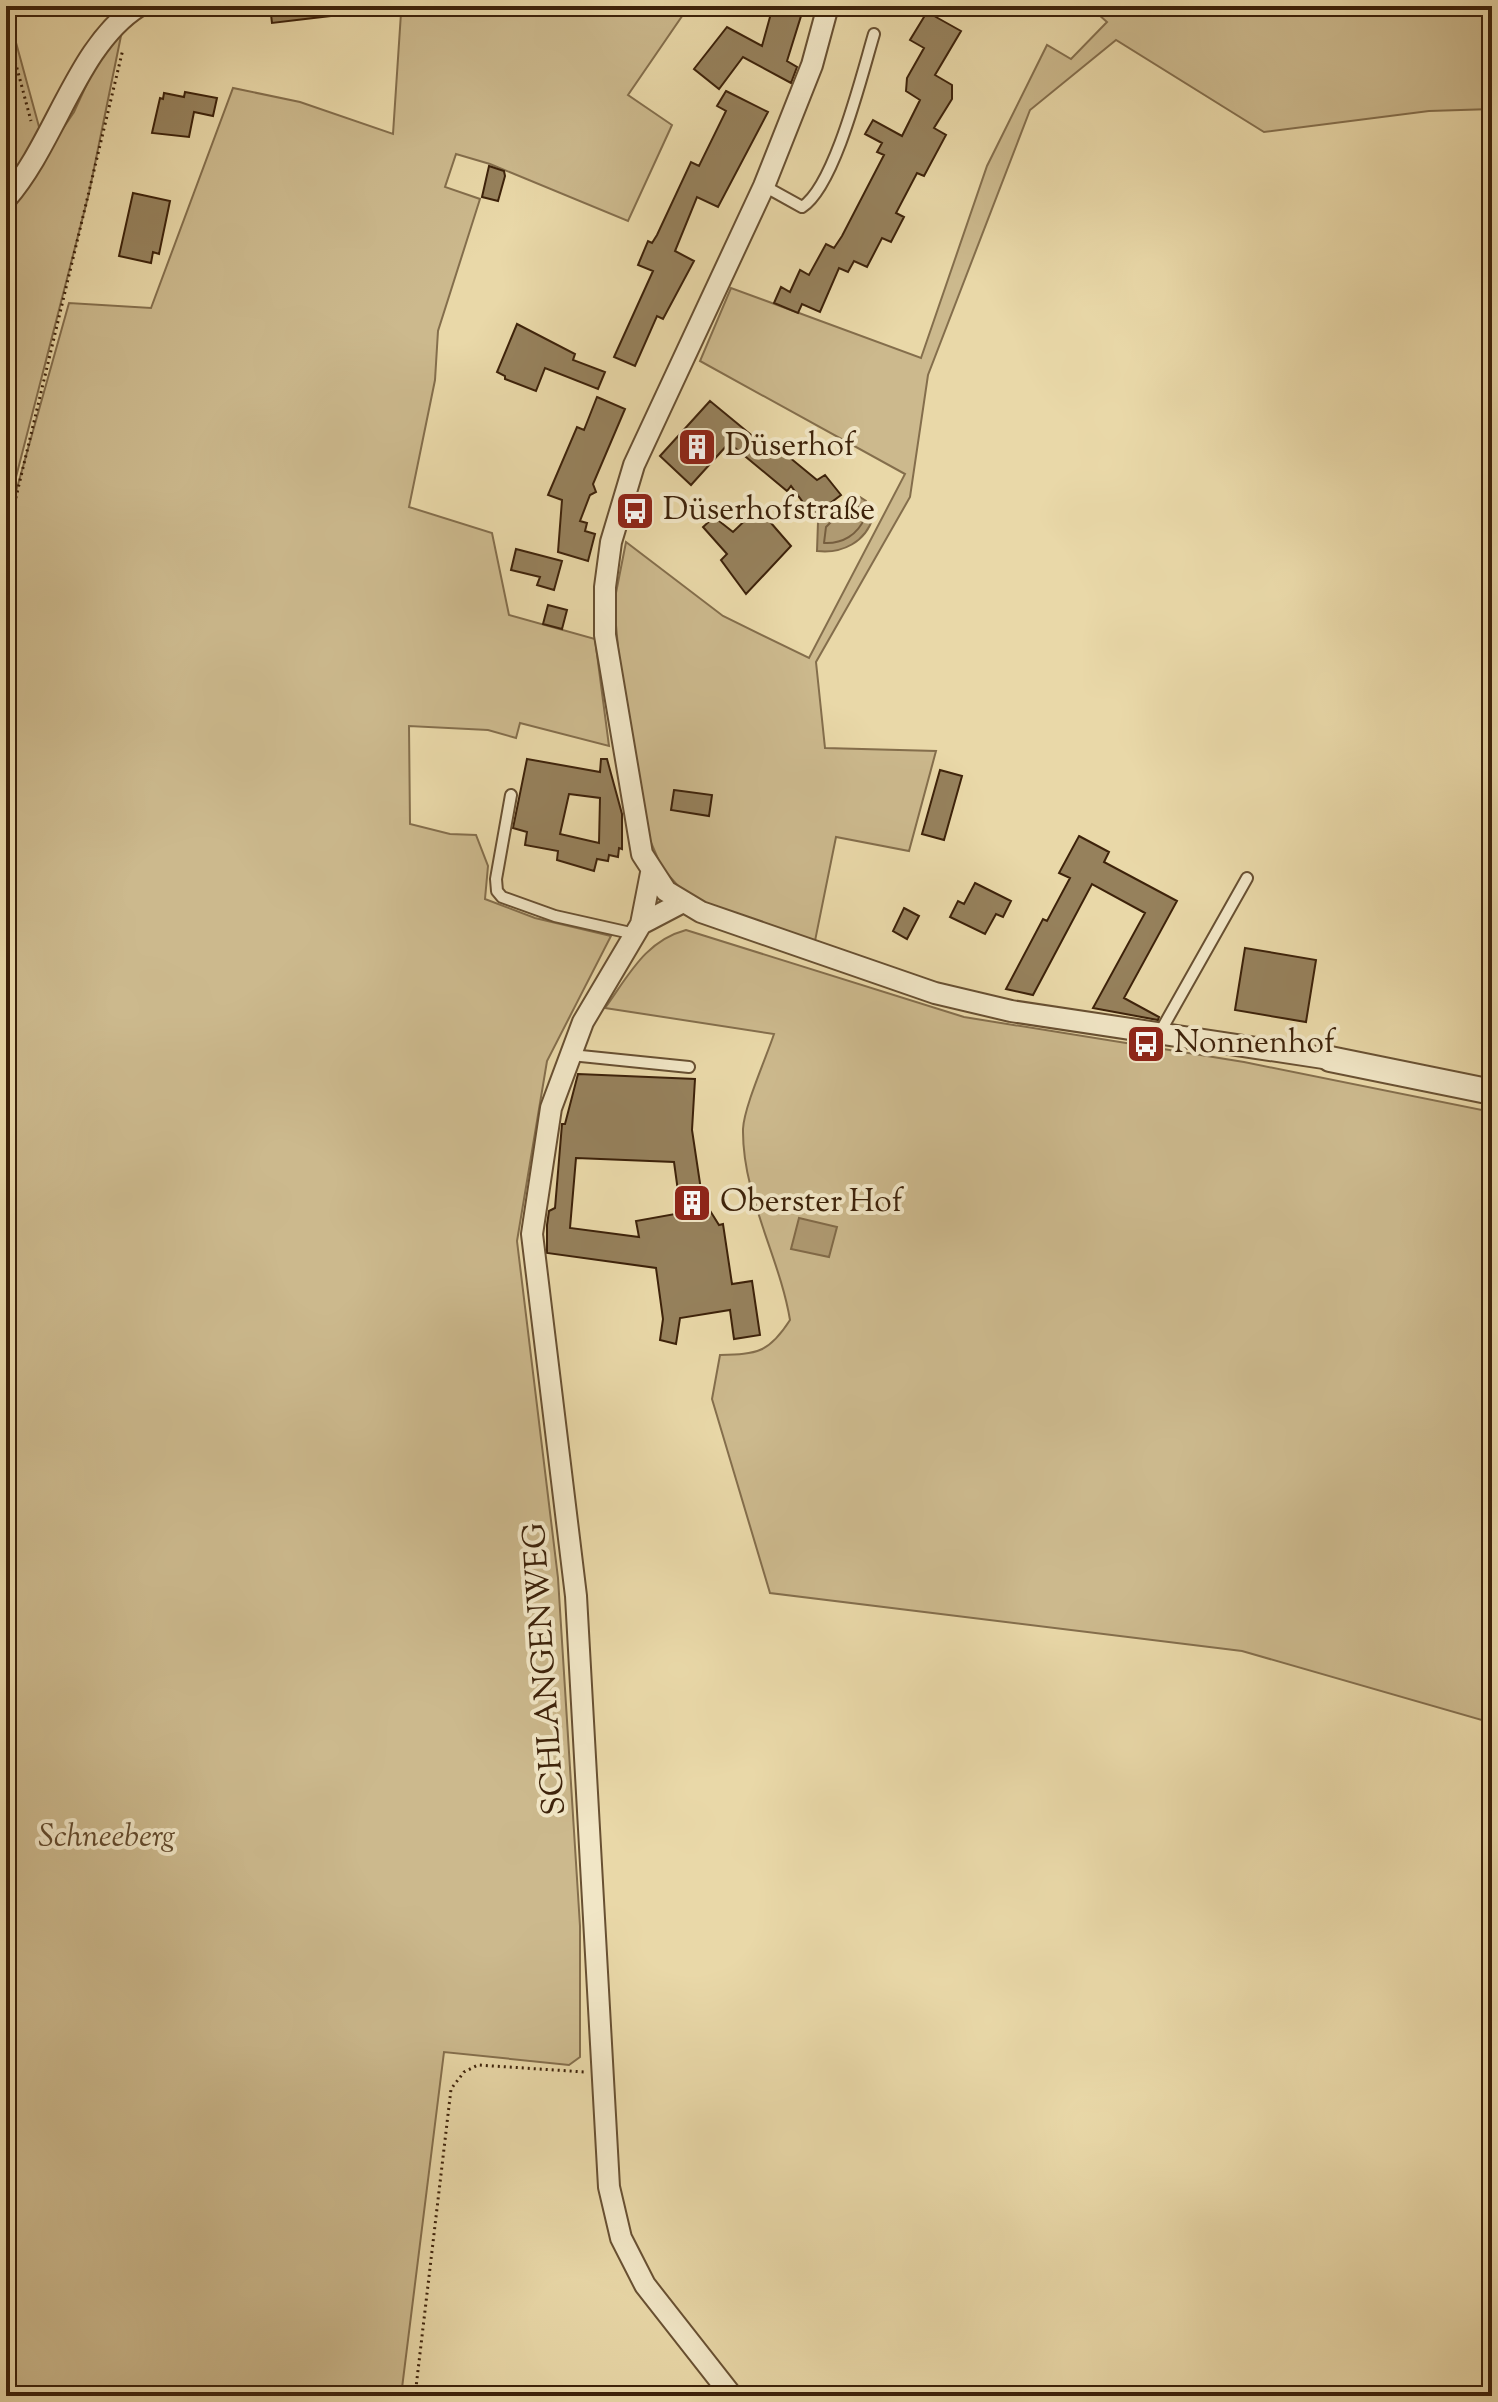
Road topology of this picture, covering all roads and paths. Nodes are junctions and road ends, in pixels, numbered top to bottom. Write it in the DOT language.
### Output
graph roads {
  1 [pos="828,6"];
  2 [pos="135,8"];
  3 [pos="6,27"];
  4 [pos="874,34"];
  5 [pos="39,156"];
  6 [pos="764,186"];
  7 [pos="6,199"];
  8 [pos="6,539"];
  9 [pos="511,795"];
  10 [pos="651,873"];
  11 [pos="1247,878"];
  12 [pos="683,902"];
  13 [pos="638,929"];
  14 [pos="1158,1036"];
  15 [pos="571,1055"];
  16 [pos="1330,1059"];
  17 [pos="689,1067"];
  18 [pos="1492,1092"];
  19 [pos="600,2070"];
  20 [pos="415,2396"];
  21 [pos="732,2396"];
  1 -- 6 [label="street"];
  2 -- 5 [label="street"];
  2 -- 8 [label="path"];
  3 -- 5 [label="path"];
  4 -- 6 [label="lane"];
  5 -- 7 [label="street"];
  6 -- 10 [label="street"];
  9 -- 13 [label="lane"];
  10 -- 12 [label="street"];
  10 -- 13 [label="street"];
  11 -- 14 [label="lane"];
  12 -- 13 [label="street"];
  12 -- 14 [label="street"];
  13 -- 15 [label="street, SCHLANGENWEG"];
  14 -- 16 [label="street"];
  15 -- 17 [label="lane"];
  15 -- 19 [label="street, SCHLANGENWEG"];
  16 -- 18 [label="street"];
  19 -- 20 [label="path"];
  19 -- 21 [label="street, SCHLANGENWEG"];
}
